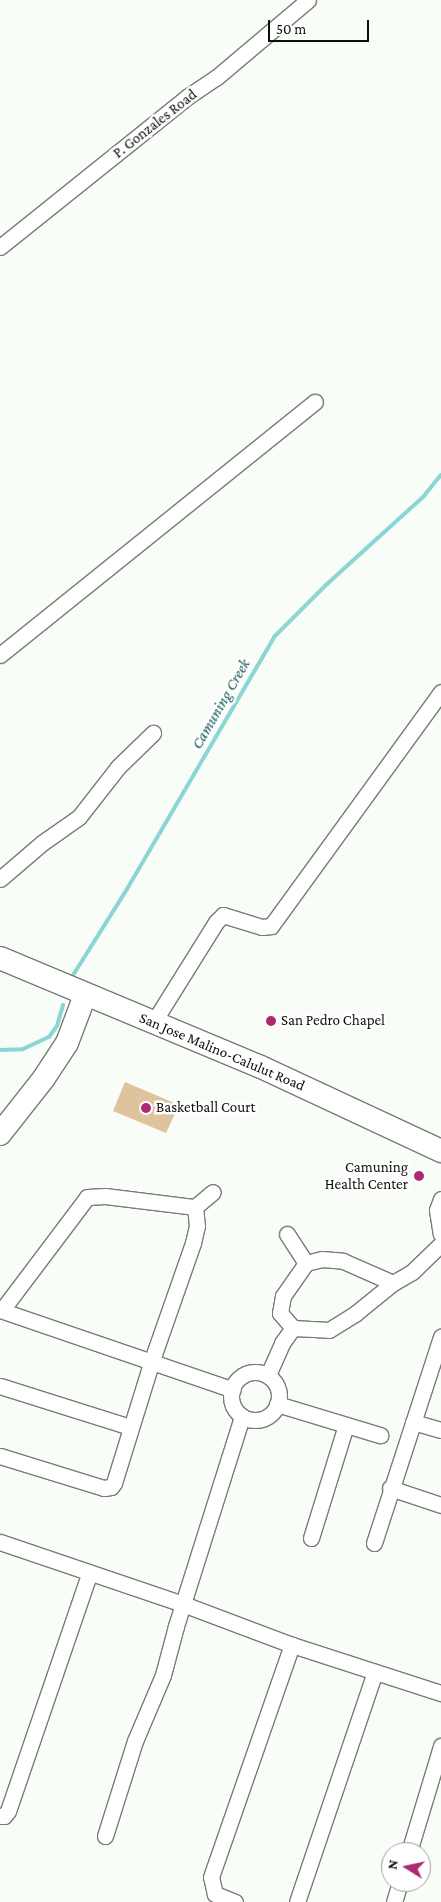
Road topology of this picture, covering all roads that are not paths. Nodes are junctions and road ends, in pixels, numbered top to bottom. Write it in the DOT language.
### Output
graph roads {
  1 [pos="308,0"];
  2 [pos="0,247"];
  3 [pos="315,402"];
  4 [pos="0,655"];
  5 [pos="441,692"];
  6 [pos="153,733"];
  7 [pos="0,879"];
  8 [pos="0,958"];
  9 [pos="85,995"];
  10 [pos="154,1023"];
  11 [pos="0,1134"];
  12 [pos="441,1151"];
  13 [pos="213,1192"];
  14 [pos="441,1199"];
  15 [pos="195,1207"];
  16 [pos="287,1234"];
  17 [pos="441,1234"];
  18 [pos="441,1244"];
  19 [pos="306,1263"];
  20 [pos="393,1283"];
  21 [pos="1,1310"];
  22 [pos="293,1328"];
  23 [pos="441,1338"];
  24 [pos="152,1360"];
  25 [pos="268,1375"];
  26 [pos="0,1386"];
  27 [pos="232,1390"];
  28 [pos="278,1404"];
  29 [pos="242,1417"];
  30 [pos="413,1422"];
  31 [pos="346,1425"];
  32 [pos="130,1427"];
  33 [pos="441,1430"];
  34 [pos="380,1435"];
  35 [pos="0,1456"];
  36 [pos="390,1488"];
  37 [pos="441,1505"];
  38 [pos="311,1538"];
  39 [pos="374,1543"];
  40 [pos="1,1544"];
  41 [pos="89,1574"];
  42 [pos="183,1604"];
  43 [pos="292,1645"];
  44 [pos="375,1672"];
  45 [pos="441,1693"];
  46 [pos="441,1746"];
  47 [pos="0,1816"];
  48 [pos="105,1836"];
  49 [pos="412,1842"];
  50 [pos="235,1902"];
  51 [pos="297,1902"];
  1 -- 2 [label="street, P. Gonzales Road"];
  3 -- 4 [label="street"];
  5 -- 10 [label="street"];
  6 -- 7 [label="street"];
  8 -- 9 [label="main road, San Jose Malino-Calulut Road"];
  9 -- 10 [label="main road, San Jose Malino-Calulut Road"];
  9 -- 11 [label="main road"];
  10 -- 12 [label="main road, San Jose Malino-Calulut Road"];
  13 -- 15 [label="street"];
  14 -- 17 [label="street"];
  15 -- 21 [label="street"];
  15 -- 24 [label="street"];
  16 -- 19 [label="street"];
  18 -- 20 [label="street"];
  19 -- 20 [label="street"];
  19 -- 22 [label="street"];
  20 -- 22 [label="street"];
  21 -- 24 [label="street"];
  22 -- 25 [label="street"];
  23 -- 30 [label="street"];
  24 -- 27 [label="street"];
  24 -- 32 [label="street"];
  25 -- 27 [label="street"];
  25 -- 28 [label="street"];
  26 -- 32 [label="street"];
  27 -- 29 [label="street"];
  28 -- 29 [label="street"];
  28 -- 31 [label="street"];
  29 -- 42 [label="street"];
  30 -- 33 [label="street"];
  30 -- 36 [label="street"];
  31 -- 34 [label="street"];
  31 -- 38 [label="street"];
  32 -- 35 [label="street"];
  36 -- 37 [label="street"];
  36 -- 39 [label="street"];
  40 -- 41 [label="street"];
  41 -- 42 [label="street"];
  41 -- 47 [label="street"];
  42 -- 43 [label="street"];
  42 -- 48 [label="street"];
  43 -- 44 [label="street"];
  43 -- 50 [label="street"];
  44 -- 45 [label="street"];
  44 -- 51 [label="street"];
  46 -- 49 [label="street"];
}
